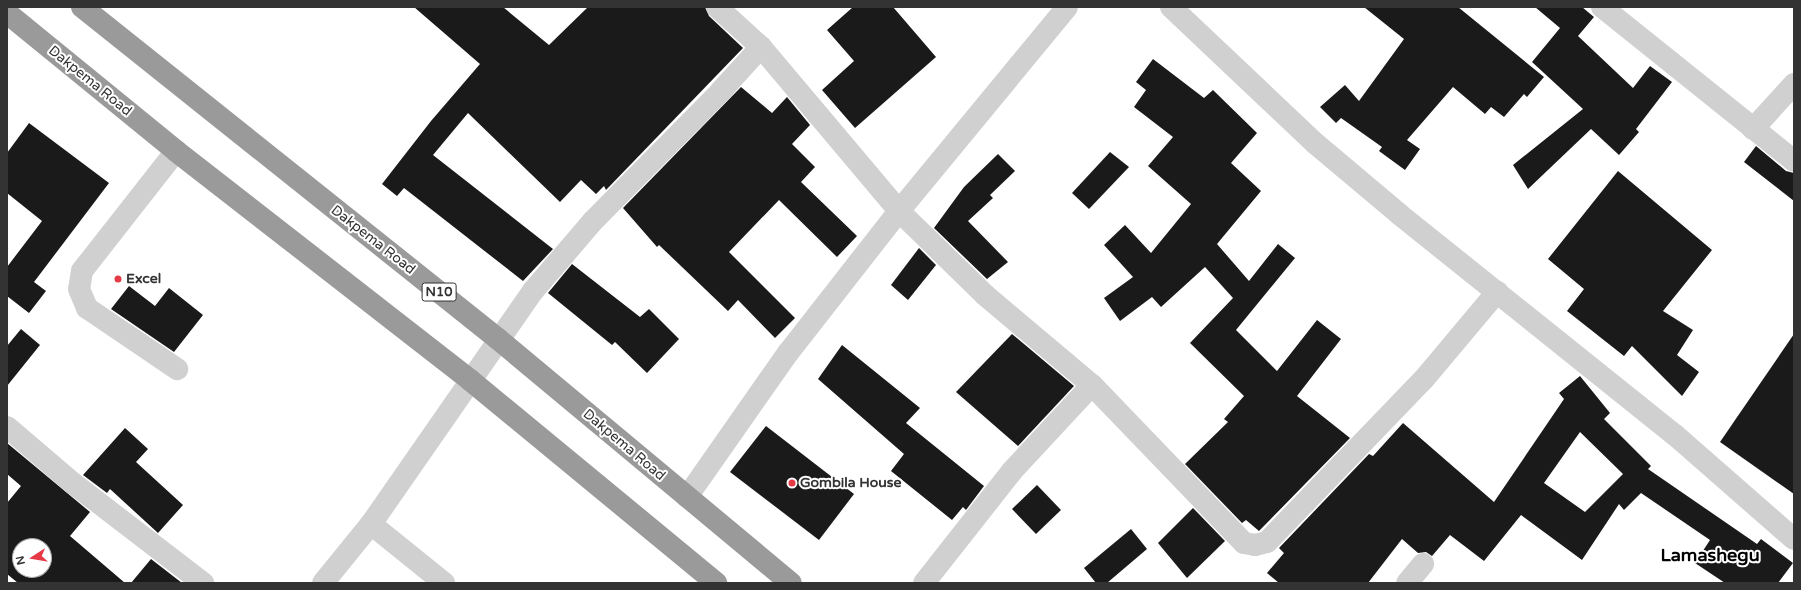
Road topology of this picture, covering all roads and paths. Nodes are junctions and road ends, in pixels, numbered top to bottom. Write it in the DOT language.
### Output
graph roads {
  1 [pos="82,7"];
  2 [pos="717,7"];
  3 [pos="1067,7"];
  4 [pos="1171,7"];
  5 [pos="1602,7"];
  6 [pos="9,19"];
  7 [pos="761,47"];
  8 [pos="1794,84"];
  9 [pos="1753,129"];
  10 [pos="176,150"];
  11 [pos="1794,161"];
  12 [pos="899,211"];
  13 [pos="1496,292"];
  14 [pos="498,339"];
  15 [pos="177,369"];
  16 [pos="470,380"];
  17 [pos="1092,385"];
  18 [pos="7,427"];
  19 [pos="687,497"];
  20 [pos="371,524"];
  21 [pos="1790,529"];
  22 [pos="1423,564"];
  23 [pos="203,583"];
  24 [pos="323,583"];
  25 [pos="444,583"];
  26 [pos="716,583"];
  27 [pos="791,583"];
  28 [pos="924,583"];
  29 [pos="1407,583"];
  1 -- 14 [label="highway, Dakpema Road / N10"];
  2 -- 7 [label="street"];
  3 -- 12 [label="street"];
  4 -- 13 [label="street"];
  5 -- 9 [label="street"];
  6 -- 10 [label="highway, Dakpema Road"];
  7 -- 12 [label="street"];
  7 -- 14 [label="street"];
  8 -- 9 [label="street"];
  9 -- 11 [label="street"];
  10 -- 15 [label="street"];
  10 -- 16 [label="highway, Dakpema Road"];
  12 -- 17 [label="street"];
  12 -- 19 [label="street"];
  13 -- 17 [label="street"];
  13 -- 21 [label="street"];
  14 -- 16 [label="street"];
  14 -- 19 [label="highway, Dakpema Road / N10"];
  16 -- 20 [label="street"];
  16 -- 26 [label="highway, Dakpema Road"];
  17 -- 28 [label="street"];
  18 -- 23 [label="street"];
  19 -- 27 [label="highway, Dakpema Road / N10"];
  20 -- 24 [label="street"];
  20 -- 25 [label="street"];
  22 -- 29 [label="street"];
}
